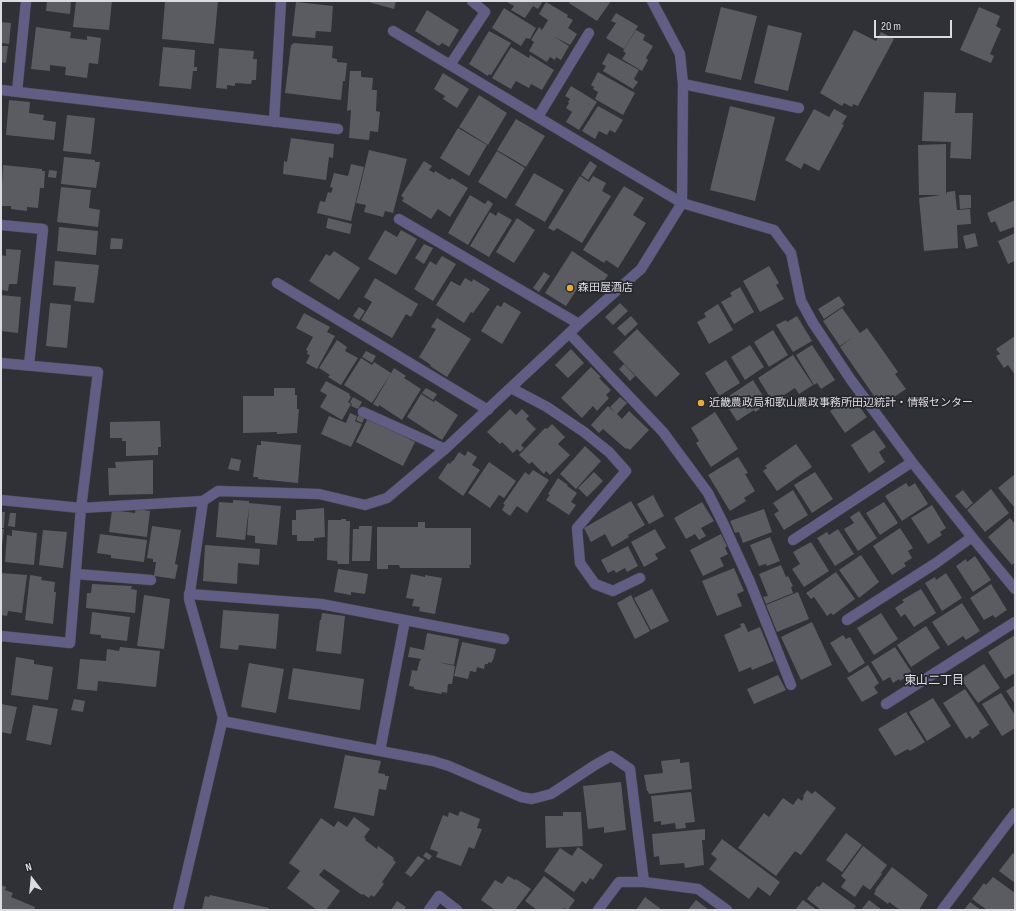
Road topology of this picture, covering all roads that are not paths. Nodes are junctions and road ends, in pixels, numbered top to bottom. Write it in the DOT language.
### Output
graph roads {
  1 [pos="26,1"];
  2 [pos="280,1"];
  3 [pos="472,1"];
  4 [pos="652,1"];
  5 [pos="394,31"];
  6 [pos="589,33"];
  7 [pos="450,65"];
  8 [pos="682,84"];
  9 [pos="1,90"];
  10 [pos="18,92"];
  11 [pos="799,108"];
  12 [pos="538,117"];
  13 [pos="274,122"];
  14 [pos="338,129"];
  15 [pos="682,203"];
  16 [pos="399,219"];
  17 [pos="1,225"];
  18 [pos="277,283"];
  19 [pos="579,324"];
  20 [pos="569,333"];
  21 [pos="1,363"];
  22 [pos="30,365"];
  23 [pos="511,388"];
  24 [pos="488,410"];
  25 [pos="363,412"];
  26 [pos="445,449"];
  27 [pos="912,462"];
  28 [pos="1,500"];
  29 [pos="203,501"];
  30 [pos="81,508"];
  31 [pos="972,537"];
  32 [pos="793,540"];
  33 [pos="76,574"];
  34 [pos="640,578"];
  35 [pos="151,580"];
  36 [pos="1015,589"];
  37 [pos="190,594"];
  38 [pos="405,620"];
  39 [pos="847,620"];
  40 [pos="1015,622"];
  41 [pos="1,636"];
  42 [pos="504,639"];
  43 [pos="791,685"];
  44 [pos="886,704"];
  45 [pos="222,721"];
  46 [pos="380,751"];
  47 [pos="1015,813"];
  48 [pos="644,882"];
  49 [pos="178,910"];
  50 [pos="429,910"];
  51 [pos="456,910"];
  52 [pos="598,910"];
  53 [pos="727,910"];
  54 [pos="942,910"];
  1 -- 10 [label="street"];
  2 -- 13 [label="street"];
  3 -- 7 [label="street"];
  4 -- 8 [label="street"];
  5 -- 7 [label="street"];
  6 -- 12 [label="street"];
  7 -- 12 [label="street"];
  8 -- 11 [label="street"];
  8 -- 15 [label="street"];
  9 -- 10 [label="street"];
  10 -- 13 [label="street"];
  12 -- 15 [label="street"];
  13 -- 14 [label="street"];
  15 -- 19 [label="street"];
  15 -- 27 [label="street"];
  16 -- 19 [label="street"];
  17 -- 22 [label="street"];
  18 -- 24 [label="street"];
  19 -- 20 [label="street"];
  20 -- 23 [label="street"];
  20 -- 43 [label="street"];
  21 -- 22 [label="street"];
  22 -- 30 [label="street"];
  23 -- 24 [label="street"];
  23 -- 34 [label="street"];
  24 -- 26 [label="street"];
  25 -- 26 [label="street"];
  26 -- 29 [label="street"];
  27 -- 31 [label="street"];
  27 -- 32 [label="street"];
  28 -- 30 [label="street"];
  29 -- 30 [label="street"];
  29 -- 37 [label="street"];
  30 -- 33 [label="street"];
  31 -- 36 [label="street"];
  31 -- 39 [label="street"];
  33 -- 35 [label="street"];
  33 -- 41 [label="street"];
  37 -- 38 [label="street"];
  37 -- 45 [label="street"];
  38 -- 42 [label="street"];
  38 -- 46 [label="street"];
  40 -- 44 [label="street"];
  45 -- 46 [label="street"];
  45 -- 49 [label="street"];
  46 -- 48 [label="street"];
  47 -- 54 [label="street"];
  48 -- 52 [label="street"];
  48 -- 53 [label="street"];
  50 -- 51 [label="street"];
}
